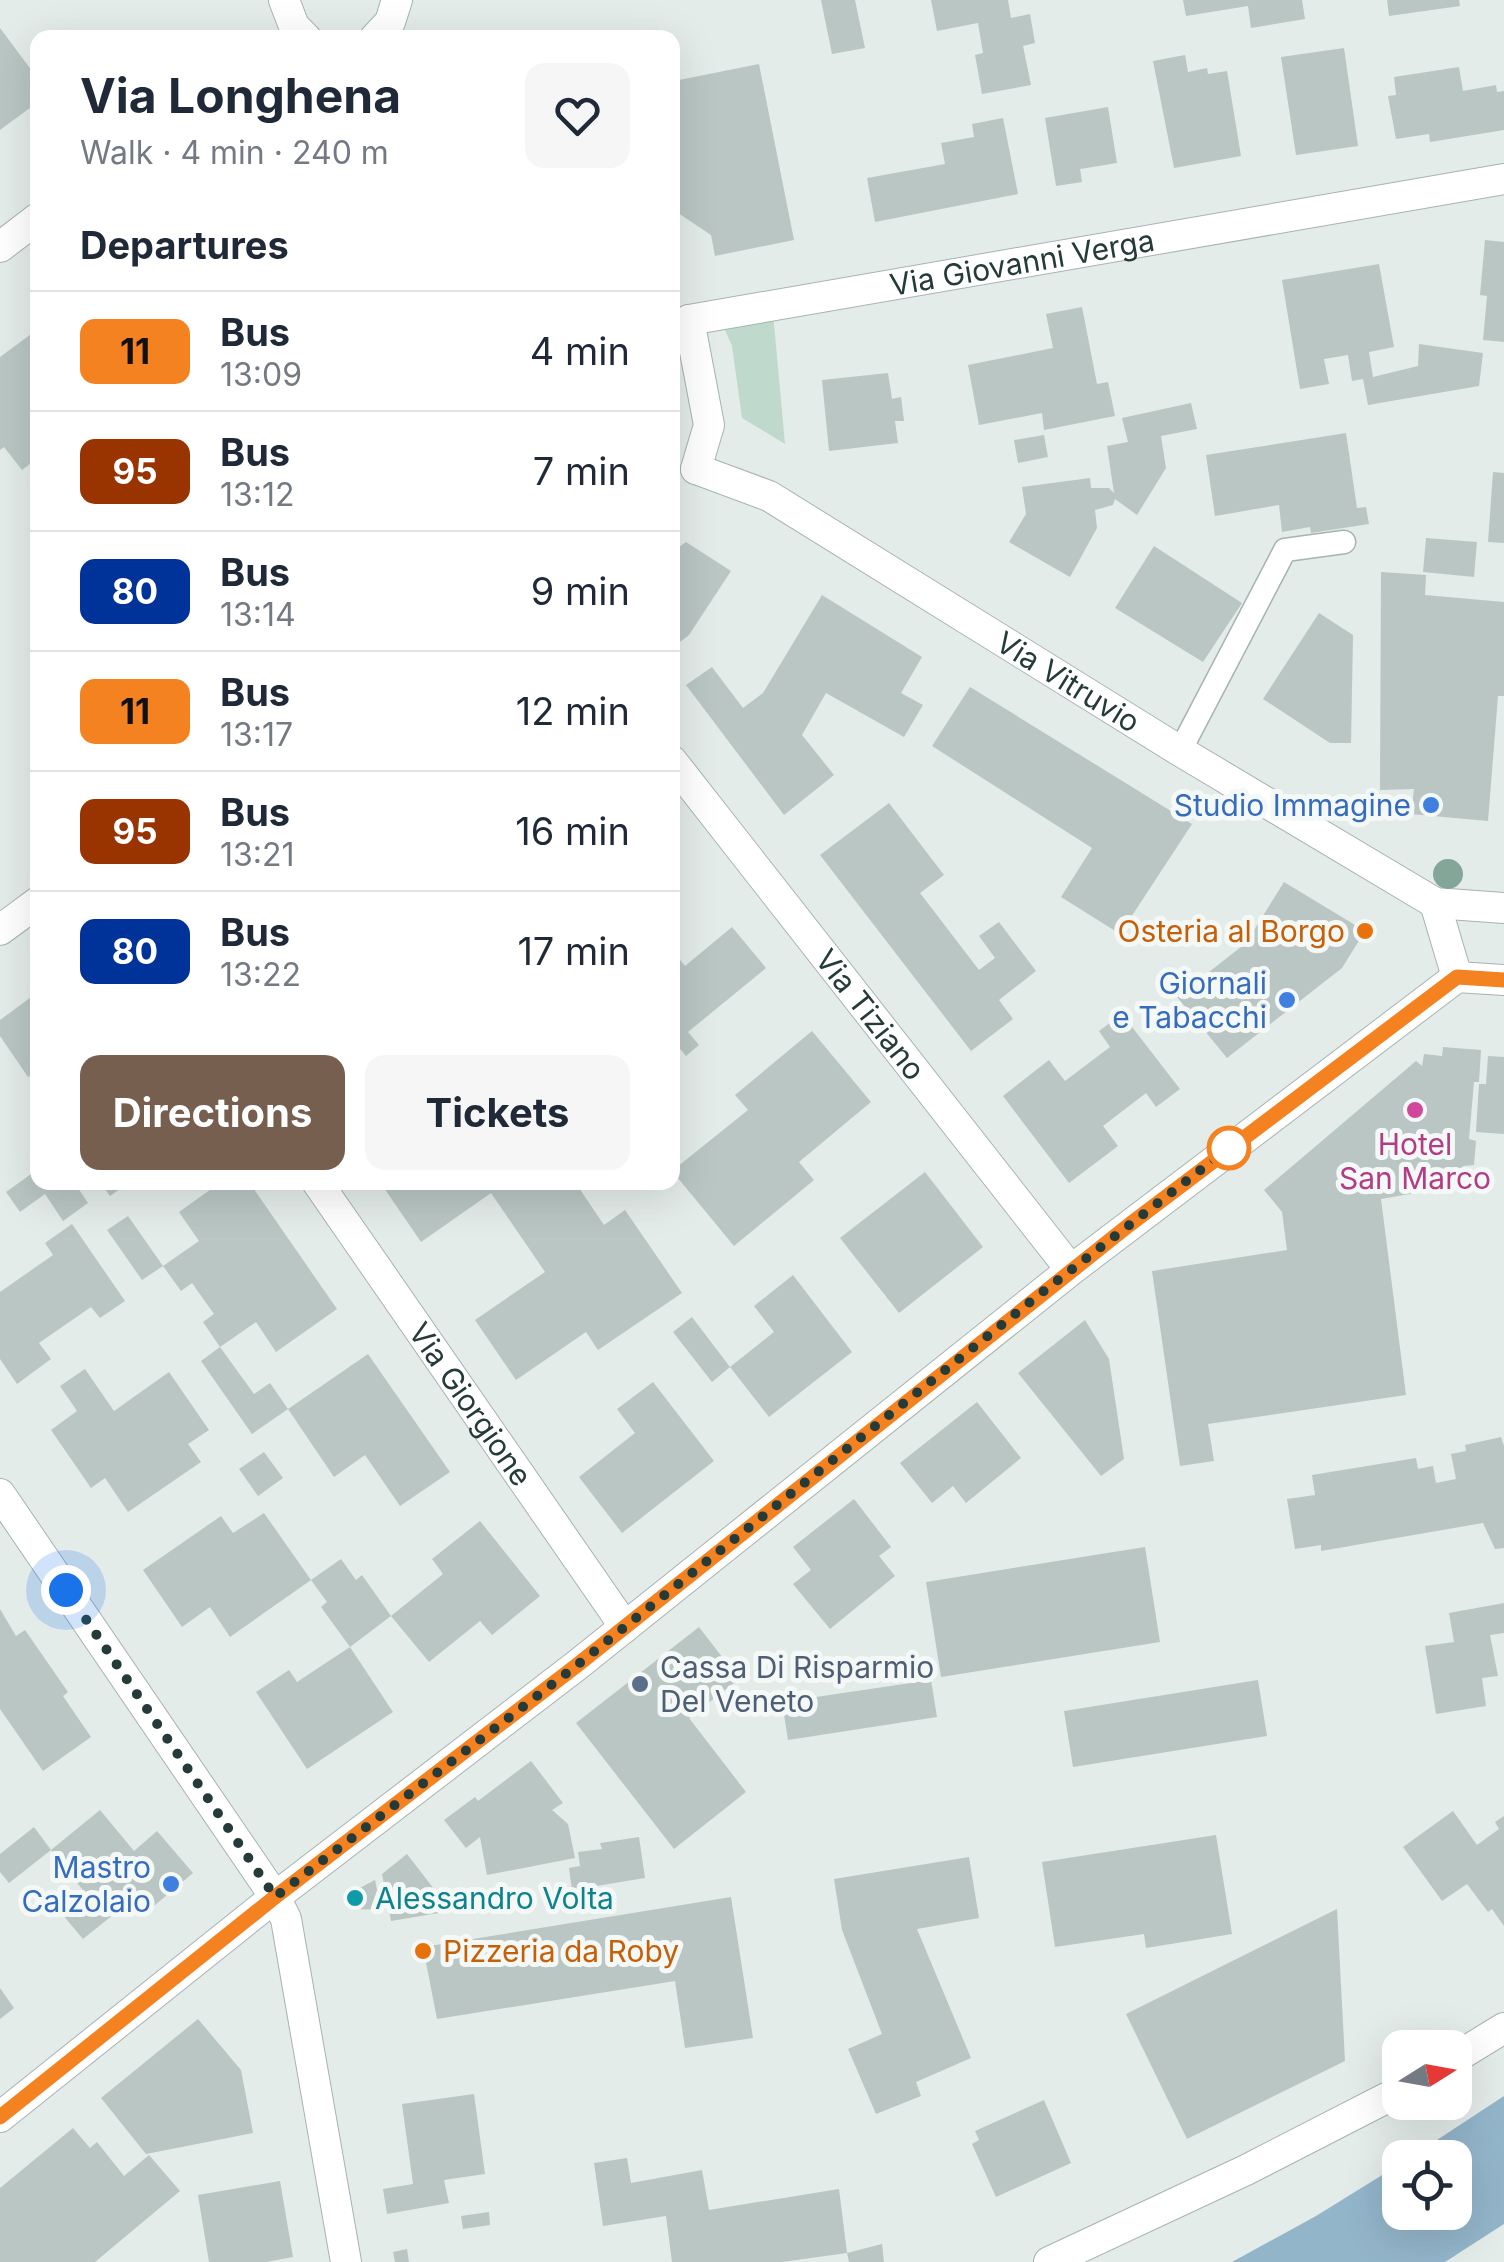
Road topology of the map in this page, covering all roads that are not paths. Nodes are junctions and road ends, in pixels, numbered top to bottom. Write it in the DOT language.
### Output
graph roads {
  1 [pos="397,0"];
  2 [pos="382,30"];
  3 [pos="1504,179"];
  4 [pos="30,232"];
  5 [pos="0,247"];
  6 [pos="681,314"];
  7 [pos="684,478"];
  8 [pos="1344,542"];
  9 [pos="1180,751"];
  10 [pos="680,770"];
  11 [pos="1435,903"];
  12 [pos="30,908"];
  13 [pos="1504,908"];
  14 [pos="0,930"];
  15 [pos="1457,977"];
  16 [pos="1504,980"];
  17 [pos="323,1190"];
  18 [pos="1072,1270"];
  19 [pos="0,1494"];
  20 [pos="625,1627"];
  21 [pos="275,1897"];
  22 [pos="1504,2028"];
  23 [pos="1472,2048"];
  24 [pos="1382,2100"];
  25 [pos="0,2117"];
  26 [pos="346,2262"];
  27 [pos="1050,2262"];
  1 -- 2 [label="street"];
  3 -- 6 [label="street, Via Giovanni Verga"];
  4 -- 5 [label="street"];
  6 -- 7 [label="street, Via Giovanni Verga"];
  7 -- 9 [label="street, Via Vitruvio"];
  8 -- 9 [label="lane"];
  9 -- 11 [label="street, Via Vitruvio"];
  10 -- 18 [label="street, Via Tiziano"];
  11 -- 13 [label="street, Via Vitruvio"];
  11 -- 15 [label="street"];
  12 -- 14 [label="street"];
  15 -- 16 [label="street"];
  15 -- 18 [label="street"];
  17 -- 20 [label="street, Via Giorgione"];
  18 -- 20 [label="street"];
  19 -- 21 [label="street"];
  20 -- 21 [label="street"];
  21 -- 25 [label="street"];
  21 -- 26 [label="street"];
  22 -- 23 [label="street"];
  24 -- 27 [label="street"];
}
